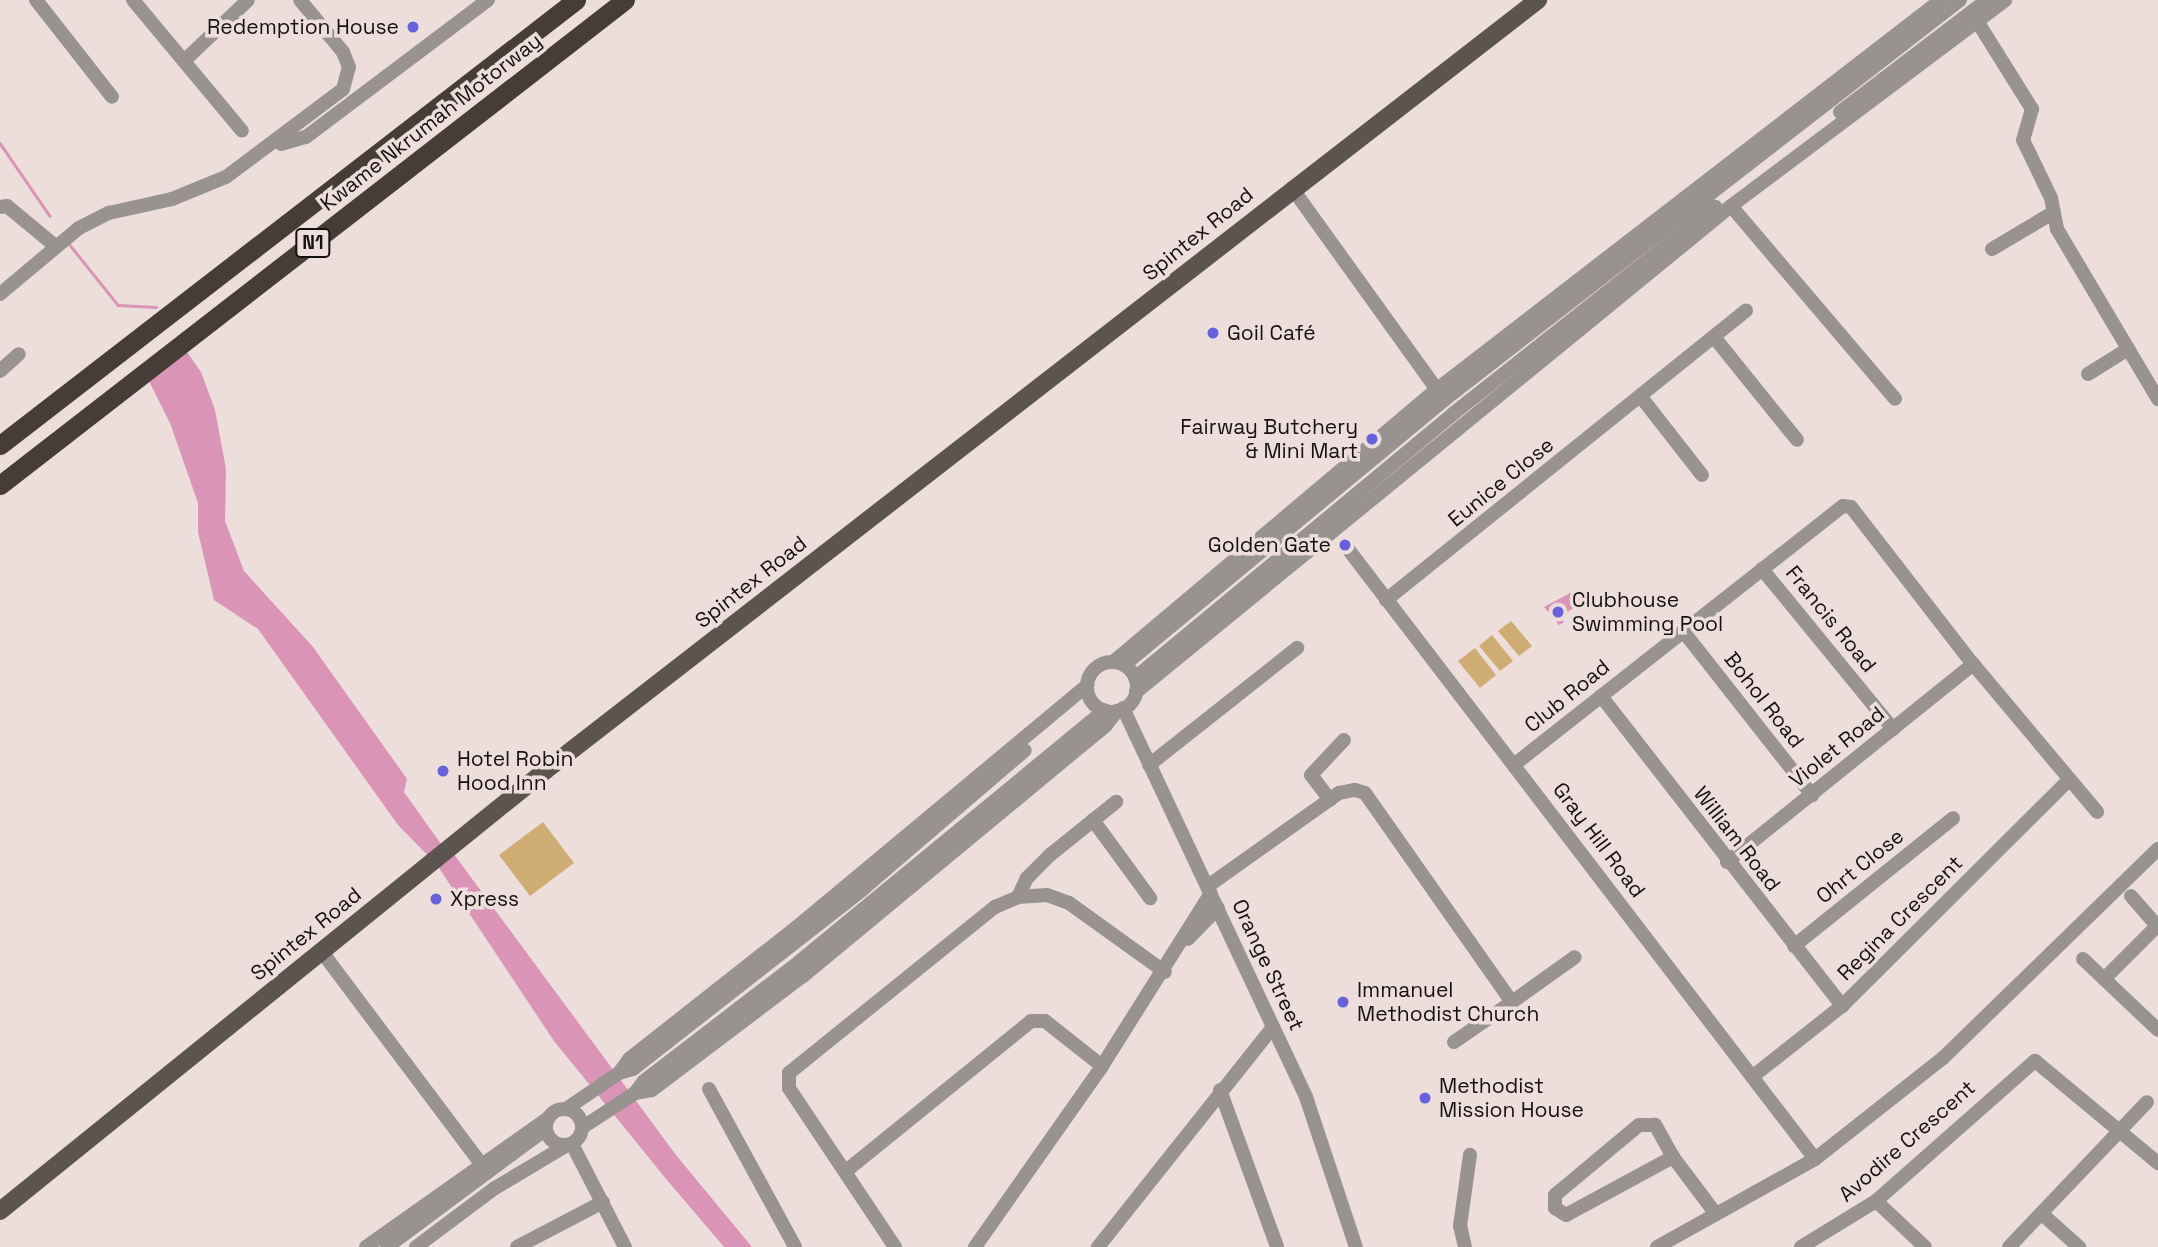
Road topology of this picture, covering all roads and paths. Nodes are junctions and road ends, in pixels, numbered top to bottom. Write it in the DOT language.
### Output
graph roads {
  1 [pos="36,0"];
  2 [pos="133,0"];
  3 [pos="248,0"];
  4 [pos="300,0"];
  5 [pos="488,0"];
  6 [pos="576,0"];
  7 [pos="625,0"];
  8 [pos="1538,0"];
  9 [pos="1941,0"];
  10 [pos="1960,0"];
  11 [pos="1987,0"];
  12 [pos="2005,0"];
  13 [pos="1977,21"];
  14 [pos="184,61"];
  15 [pos="112,97"];
  16 [pos="242,131"];
  17 [pos="273,146"];
  18 [pos="1292,188"];
  19 [pos="1731,206"];
  20 [pos="0,207"];
  21 [pos="2052,214"];
  22 [pos="54,245"];
  23 [pos="1992,249"];
  24 [pos="0,295"];
  25 [pos="1746,311"];
  26 [pos="1714,337"];
  27 [pos="2128,349"];
  28 [pos="19,354"];
  29 [pos="0,371"];
  30 [pos="2088,374"];
  31 [pos="1440,395"];
  32 [pos="1641,397"];
  33 [pos="2158,399"];
  34 [pos="1895,400"];
  35 [pos="1454,413"];
  36 [pos="1797,440"];
  37 [pos="0,445"];
  38 [pos="1702,475"];
  39 [pos="0,485"];
  40 [pos="1333,528"];
  41 [pos="1762,569"];
  42 [pos="1386,600"];
  43 [pos="1683,631"];
  44 [pos="1297,648"];
  45 [pos="1119,664"];
  46 [pos="1973,664"];
  47 [pos="1136,685"];
  48 [pos="1088,690"];
  49 [pos="1601,696"];
  50 [pos="1115,710"];
  51 [pos="1894,729"];
  52 [pos="1344,740"];
  53 [pos="1515,764"];
  54 [pos="1149,765"];
  55 [pos="2069,780"];
  56 [pos="1812,795"];
  57 [pos="1330,800"];
  58 [pos="1116,802"];
  59 [pos="2097,812"];
  60 [pos="1953,818"];
  61 [pos="1093,820"];
  62 [pos="2158,849"];
  63 [pos="1727,862"];
  64 [pos="1210,890"];
  65 [pos="2131,896"];
  66 [pos="1018,897"];
  67 [pos="1150,898"];
  68 [pos="1218,908"];
  69 [pos="2157,926"];
  70 [pos="1182,945"];
  71 [pos="1794,946"];
  72 [pos="322,952"];
  73 [pos="1575,957"];
  74 [pos="2083,959"];
  75 [pos="1165,972"];
  76 [pos="2104,979"];
  77 [pos="1512,1002"];
  78 [pos="1842,1006"];
  79 [pos="1273,1027"];
  80 [pos="2158,1030"];
  81 [pos="1454,1042"];
  82 [pos="1102,1066"];
  83 [pos="1752,1077"];
  84 [pos="709,1089"];
  85 [pos="1220,1090"];
  86 [pos="2147,1102"];
  87 [pos="566,1109"];
  88 [pos="547,1123"];
  89 [pos="583,1127"];
  90 [pos="2118,1129"];
  91 [pos="570,1144"];
  92 [pos="1469,1155"];
  93 [pos="1673,1157"];
  94 [pos="1815,1159"];
  95 [pos="2158,1163"];
  96 [pos="481,1164"];
  97 [pos="846,1171"];
  98 [pos="1876,1201"];
  99 [pos="603,1202"];
  100 [pos="0,1211"];
  101 [pos="1716,1214"];
  102 [pos="2042,1214"];
  103 [pos="366,1247"];
  104 [pos="387,1247"];
  105 [pos="416,1247"];
  106 [pos="517,1247"];
  107 [pos="625,1247"];
  108 [pos="796,1247"];
  109 [pos="895,1247"];
  110 [pos="975,1247"];
  111 [pos="1098,1247"];
  112 [pos="1277,1247"];
  113 [pos="1356,1247"];
  114 [pos="1465,1247"];
  115 [pos="1657,1247"];
  116 [pos="1801,1247"];
  117 [pos="1925,1247"];
  118 [pos="2009,1247"];
  119 [pos="2079,1247"];
  1 -- 15 [label="street"];
  2 -- 14 [label="street"];
  3 -- 14 [label="street"];
  4 -- 17 [label="street"];
  5 -- 17 [label="street"];
  6 -- 37 [label="highway, Kwame Nkrumah Motorway / N1"];
  7 -- 39 [label="highway, Kwame Nkrumah Motorway / N1"];
  8 -- 18 [label="main road, Spintex Road"];
  9 -- 31 [label="street"];
  10 -- 31 [label="street"];
  11 -- 35 [label="street"];
  12 -- 13 [label="street"];
  13 -- 19 [label="street"];
  13 -- 21 [label="street"];
  14 -- 16 [label="street"];
  17 -- 22 [label="street"];
  18 -- 31 [label="street"];
  18 -- 72 [label="main road, Spintex Road"];
  19 -- 34 [label="street"];
  19 -- 40 [label="street"];
  20 -- 22 [label="street"];
  21 -- 23 [label="street"];
  21 -- 27 [label="street"];
  22 -- 24 [label="street"];
  25 -- 26 [label="street, Eunice Close"];
  26 -- 32 [label="street, Eunice Close"];
  26 -- 36 [label="street"];
  27 -- 30 [label="street"];
  27 -- 33 [label="street"];
  28 -- 29 [label="street"];
  31 -- 35 [label="street"];
  31 -- 45 [label="street"];
  32 -- 38 [label="street"];
  32 -- 42 [label="street, Eunice Close"];
  35 -- 47 [label="street"];
  40 -- 42 [label="street, Gray Hill Road"];
  40 -- 47 [label="street"];
  41 -- 43 [label="street, Club Road"];
  41 -- 46 [label="street, Club Road"];
  41 -- 51 [label="street, Francis Road"];
  42 -- 53 [label="street, Gray Hill Road"];
  43 -- 49 [label="street, Club Road"];
  43 -- 56 [label="street, Bohol Road"];
  44 -- 54 [label="street"];
  45 -- 47 [label="street"];
  45 -- 48 [label="street"];
  46 -- 51 [label="street, Violet Road"];
  46 -- 55 [label="street"];
  47 -- 50 [label="street"];
  48 -- 50 [label="street"];
  48 -- 87 [label="street"];
  49 -- 53 [label="street, Club Road"];
  49 -- 63 [label="street, William Road"];
  50 -- 54 [label="street, Orange Street"];
  50 -- 89 [label="street"];
  51 -- 56 [label="street, Violet Road"];
  52 -- 57 [label="street"];
  53 -- 83 [label="street, Gray Hill Road"];
  54 -- 64 [label="street, Orange Street"];
  55 -- 59 [label="street"];
  55 -- 78 [label="street, Regina Crescent"];
  56 -- 63 [label="street, Violet Road"];
  57 -- 64 [label="street"];
  57 -- 77 [label="street"];
  58 -- 61 [label="street"];
  60 -- 71 [label="street, Ohrt Close"];
  61 -- 66 [label="street"];
  61 -- 67 [label="street"];
  62 -- 94 [label="street"];
  63 -- 71 [label="street, William Road"];
  64 -- 68 [label="street, Orange Street"];
  64 -- 70 [label="street"];
  65 -- 69 [label="street"];
  66 -- 75 [label="street"];
  66 -- 97 [label="street"];
  68 -- 70 [label="street"];
  68 -- 79 [label="street, Orange Street"];
  69 -- 76 [label="street"];
  70 -- 75 [label="street"];
  71 -- 78 [label="street, William Road"];
  72 -- 96 [label="street"];
  72 -- 100 [label="main road, Spintex Road"];
  73 -- 77 [label="street"];
  74 -- 76 [label="street"];
  75 -- 82 [label="street"];
  76 -- 80 [label="street"];
  77 -- 81 [label="street"];
  78 -- 83 [label="street, Regina Crescent"];
  79 -- 85 [label="street"];
  79 -- 113 [label="street, Orange Street"];
  82 -- 97 [label="street"];
  82 -- 110 [label="street"];
  83 -- 94 [label="street, Gray Hill Road"];
  84 -- 108 [label="street"];
  85 -- 111 [label="street"];
  85 -- 112 [label="street"];
  86 -- 90 [label="street"];
  87 -- 88 [label="street"];
  87 -- 89 [label="street"];
  88 -- 91 [label="street"];
  88 -- 96 [label="street"];
  88 -- 104 [label="street"];
  89 -- 91 [label="street"];
  90 -- 95 [label="street"];
  90 -- 98 [label="street, Avodire Crescent"];
  90 -- 102 [label="street"];
  91 -- 99 [label="street"];
  91 -- 105 [label="street"];
  92 -- 114 [label="street"];
  93 -- 93 [label="street"];
  93 -- 101 [label="street"];
  94 -- 101 [label="street"];
  96 -- 103 [label="street"];
  97 -- 109 [label="street"];
  98 -- 116 [label="street, Avodire Crescent"];
  98 -- 117 [label="street"];
  99 -- 106 [label="street"];
  99 -- 107 [label="street"];
  101 -- 115 [label="street"];
  102 -- 118 [label="street"];
  102 -- 119 [label="street"];
}
